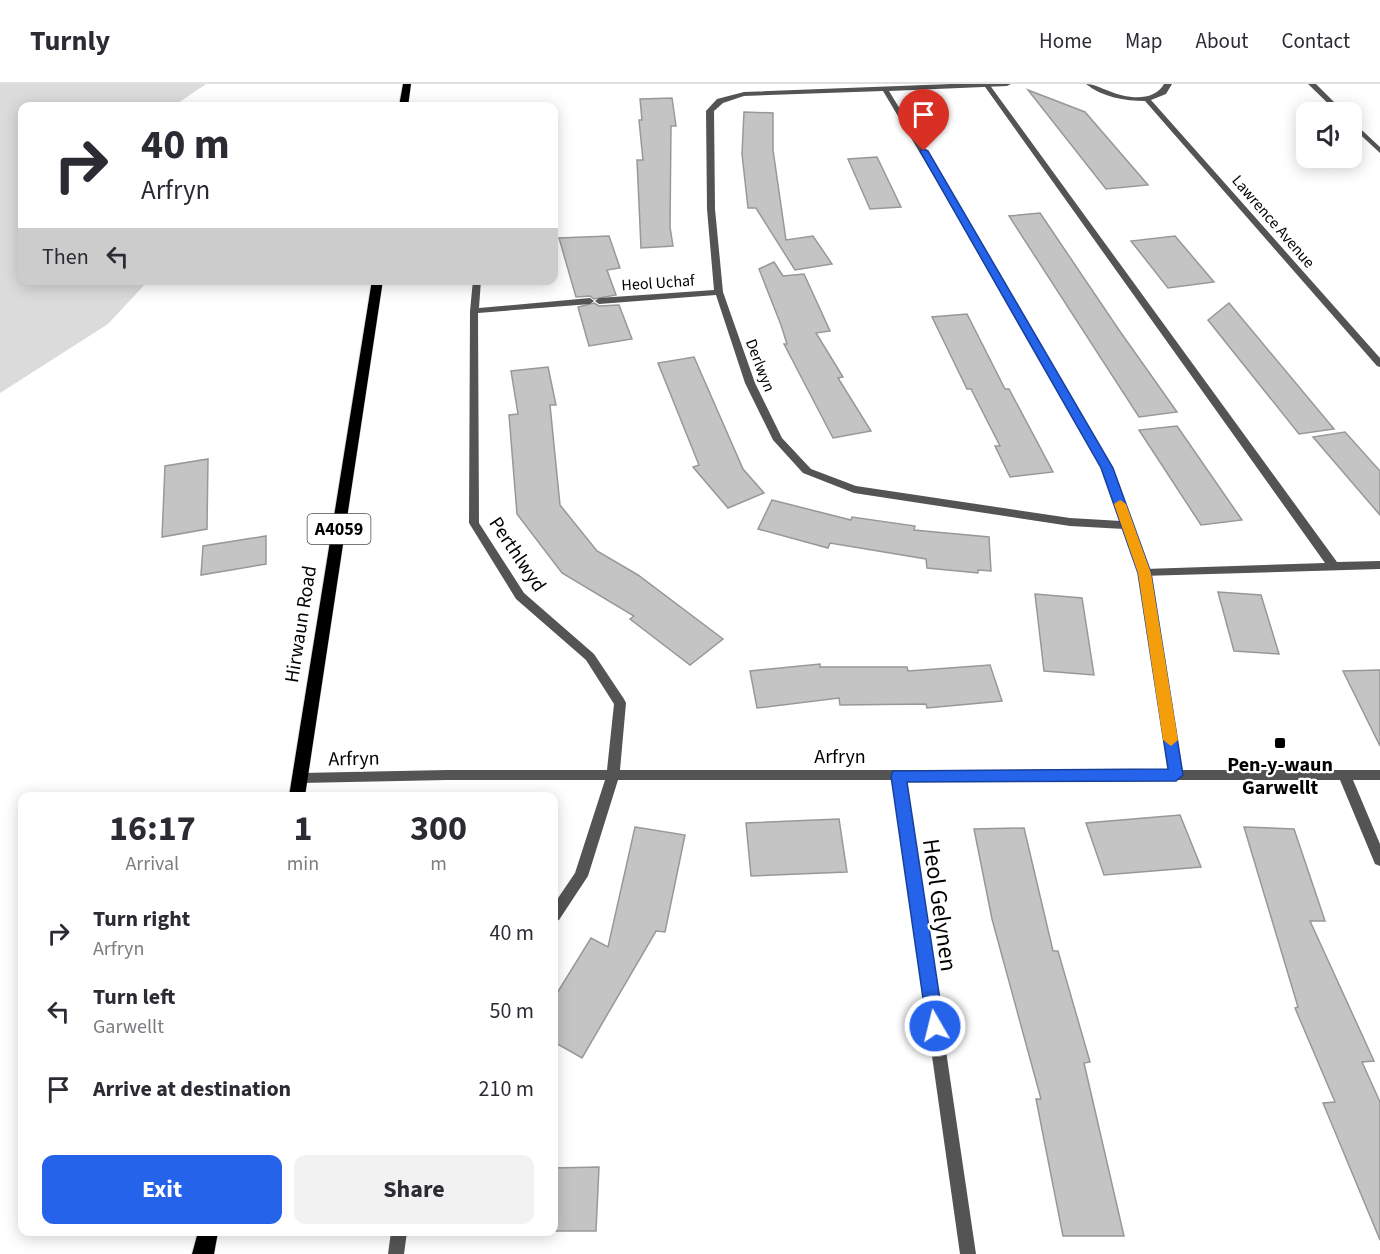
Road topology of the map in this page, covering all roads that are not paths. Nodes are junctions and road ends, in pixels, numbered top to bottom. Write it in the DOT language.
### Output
graph roads {
  1 [pos="407,84"];
  2 [pos="1007,84"];
  3 [pos="1090,84"];
  4 [pos="1167,84"];
  5 [pos="1312,84"];
  6 [pos="986,85"];
  7 [pos="885,89"];
  8 [pos="1146,98"];
  9 [pos="405,102"];
  10 [pos="1331,102"];
  11 [pos="1362,133"];
  12 [pos="1380,151"];
  13 [pos="377,285"];
  14 [pos="477,285"];
  15 [pos="719,292"];
  16 [pos="474,311"];
  17 [pos="1380,364"];
  18 [pos="1128,525"];
  19 [pos="1380,565"];
  20 [pos="1334,567"];
  21 [pos="1145,573"];
  22 [pos="613,775"];
  23 [pos="1176,775"];
  24 [pos="1344,775"];
  25 [pos="1380,775"];
  26 [pos="899,776"];
  27 [pos="301,778"];
  28 [pos="298,792"];
  29 [pos="1380,860"];
  30 [pos="558,909"];
  31 [pos="207,1236"];
  32 [pos="398,1236"];
  33 [pos="203,1254"];
  34 [pos="396,1254"];
  35 [pos="968,1254"];
  1 -- 9 [label="main road"];
  2 -- 6 [label="street"];
  3 -- 8 [label="street"];
  4 -- 8 [label="street"];
  5 -- 10 [label="street"];
  6 -- 7 [label="street"];
  6 -- 20 [label="street"];
  7 -- 15 [label="street, Derlwyn"];
  7 -- 18 [label="street"];
  8 -- 17 [label="street, Lawrence Avenue"];
  11 -- 12 [label="street"];
  13 -- 27 [label="main road, Hirwaun Road / A4059"];
  14 -- 16 [label="street, Perthlwyd"];
  15 -- 16 [label="street, Heol Uchaf"];
  15 -- 18 [label="street, Derlwyn"];
  16 -- 22 [label="street, Perthlwyd"];
  18 -- 21 [label="street"];
  19 -- 20 [label="street"];
  20 -- 21 [label="street"];
  21 -- 23 [label="street"];
  22 -- 26 [label="street, Arfryn"];
  22 -- 27 [label="street, Arfryn"];
  22 -- 30 [label="street, Perthlwyd"];
  23 -- 24 [label="street, Arfryn"];
  23 -- 26 [label="street, Arfryn"];
  24 -- 25 [label="street, Arfryn"];
  24 -- 29 [label="street"];
  26 -- 35 [label="street, Heol Gelynen"];
  27 -- 28 [label="main road, Hirwaun Road / A4059"];
  31 -- 33 [label="main road"];
  32 -- 34 [label="street"];
}
